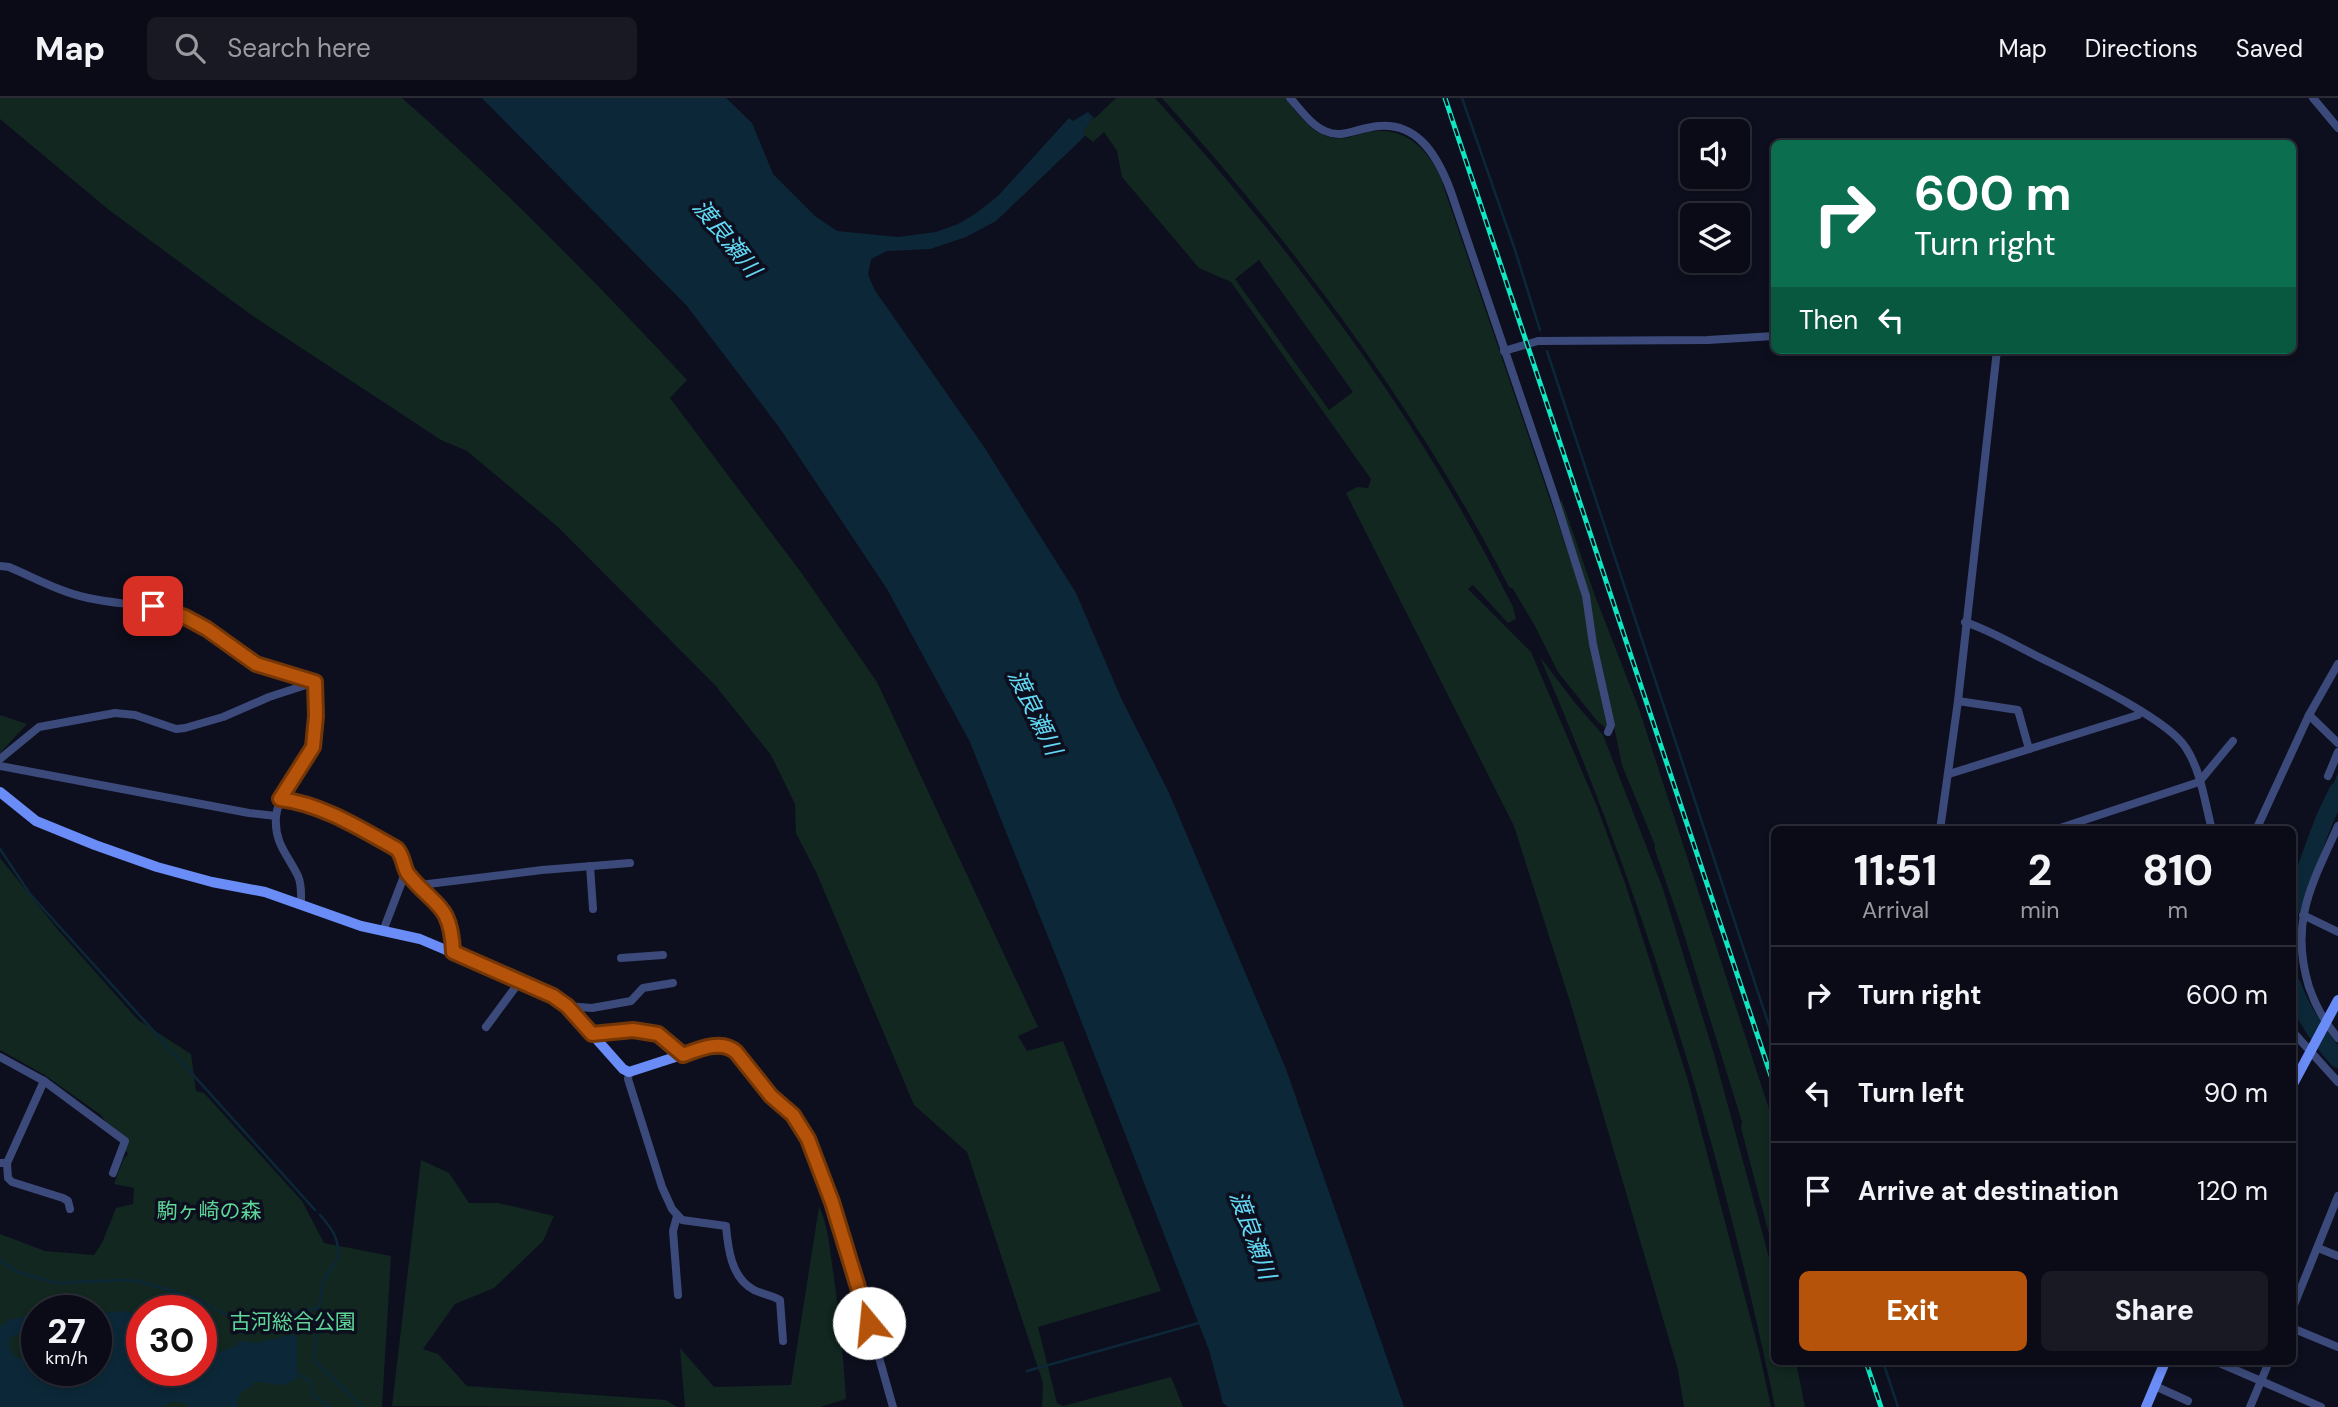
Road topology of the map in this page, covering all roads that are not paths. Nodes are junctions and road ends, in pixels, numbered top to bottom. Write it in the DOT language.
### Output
graph roads {
  1 [pos="1290,98"];
  2 [pos="2313,98"];
  3 [pos="2338,128"];
  4 [pos="1771,336"];
  5 [pos="1504,351"];
  6 [pos="1997,354"];
  7 [pos="0,566"];
  8 [pos="1965,622"];
  9 [pos="2338,664"];
  10 [pos="315,682"];
  11 [pos="1958,701"];
  12 [pos="2141,711"];
  13 [pos="2309,715"];
  14 [pos="1608,732"];
  15 [pos="2233,741"];
  16 [pos="2338,743"];
  17 [pos="2029,749"];
  18 [pos="2338,752"];
  19 [pos="0,759"];
  20 [pos="0,766"];
  21 [pos="1949,774"];
  22 [pos="2328,776"];
  23 [pos="2199,782"];
  24 [pos="0,792"];
  25 [pos="280,799"];
  26 [pos="276,816"];
  27 [pos="1941,826"];
  28 [pos="2072,826"];
  29 [pos="2211,826"];
  30 [pos="2258,826"];
  31 [pos="2338,828"];
  32 [pos="630,863"];
  33 [pos="590,866"];
  34 [pos="406,872"];
  35 [pos="420,886"];
  36 [pos="301,903"];
  37 [pos="593,909"];
  38 [pos="2303,915"];
  39 [pos="383,931"];
  40 [pos="2338,932"];
  41 [pos="453,952"];
  42 [pos="663,955"];
  43 [pos="621,958"];
  44 [pos="520,981"];
  45 [pos="673,983"];
  46 [pos="2338,1000"];
  47 [pos="567,1006"];
  48 [pos="2324,1026"];
  49 [pos="486,1027"];
  50 [pos="592,1034"];
  51 [pos="2296,1035"];
  52 [pos="2338,1038"];
  53 [pos="2312,1049"];
  54 [pos="683,1055"];
  55 [pos="0,1057"];
  56 [pos="629,1072"];
  57 [pos="2296,1079"];
  58 [pos="44,1081"];
  59 [pos="2338,1082"];
  60 [pos="3,1163"];
  61 [pos="820,1166"];
  62 [pos="113,1173"];
  63 [pos="2338,1196"];
  64 [pos="70,1209"];
  65 [pos="677,1216"];
  66 [pos="2318,1248"];
  67 [pos="2338,1256"];
  68 [pos="678,1295"];
  69 [pos="2296,1300"];
  70 [pos="2296,1330"];
  71 [pos="783,1341"];
  72 [pos="2338,1347"];
  73 [pos="2164,1365"];
  74 [pos="2224,1365"];
  75 [pos="2268,1365"];
  76 [pos="2261,1381"];
  77 [pos="2155,1387"];
  78 [pos="2188,1402"];
  79 [pos="893,1407"];
  80 [pos="2146,1407"];
  81 [pos="2250,1407"];
  82 [pos="2321,1407"];
  1 -- 5 [label="street"];
  2 -- 3 [label="street"];
  4 -- 5 [label="street"];
  5 -- 14 [label="street"];
  6 -- 8 [label="street"];
  7 -- 10 [label="street"];
  8 -- 11 [label="street"];
  8 -- 12 [label="street"];
  9 -- 13 [label="street"];
  10 -- 19 [label="street"];
  10 -- 25 [label="street"];
  11 -- 17 [label="street"];
  11 -- 21 [label="street"];
  12 -- 17 [label="street"];
  12 -- 23 [label="street"];
  13 -- 16 [label="street"];
  13 -- 30 [label="street"];
  15 -- 23 [label="street"];
  17 -- 21 [label="street"];
  18 -- 22 [label="street"];
  20 -- 26 [label="street"];
  21 -- 27 [label="street"];
  23 -- 28 [label="street"];
  23 -- 29 [label="street"];
  24 -- 36 [label="street"];
  25 -- 26 [label="street"];
  25 -- 34 [label="street"];
  26 -- 36 [label="street"];
  31 -- 38 [label="street"];
  32 -- 33 [label="street"];
  33 -- 35 [label="street"];
  33 -- 37 [label="street"];
  34 -- 35 [label="street"];
  34 -- 39 [label="street"];
  35 -- 41 [label="street"];
  36 -- 39 [label="street"];
  38 -- 40 [label="street"];
  38 -- 48 [label="street"];
  39 -- 41 [label="street"];
  41 -- 44 [label="street"];
  42 -- 43 [label="street"];
  44 -- 47 [label="street"];
  44 -- 49 [label="street"];
  45 -- 47 [label="street"];
  46 -- 48 [label="street"];
  47 -- 50 [label="street"];
  48 -- 52 [label="street"];
  48 -- 53 [label="street"];
  50 -- 54 [label="street"];
  50 -- 56 [label="street"];
  51 -- 53 [label="street"];
  53 -- 57 [label="street"];
  53 -- 59 [label="street"];
  54 -- 56 [label="street"];
  54 -- 61 [label="street"];
  55 -- 58 [label="street"];
  56 -- 65 [label="street"];
  58 -- 60 [label="street"];
  58 -- 62 [label="street"];
  60 -- 64 [label="street"];
  61 -- 79 [label="street"];
  63 -- 66 [label="street"];
  65 -- 68 [label="street"];
  65 -- 71 [label="street"];
  66 -- 67 [label="street"];
  66 -- 69 [label="street"];
  70 -- 72 [label="street"];
  73 -- 77 [label="street"];
  74 -- 76 [label="street"];
  75 -- 76 [label="street"];
  76 -- 81 [label="street"];
  76 -- 82 [label="street"];
  77 -- 78 [label="street"];
  77 -- 80 [label="street"];
}
